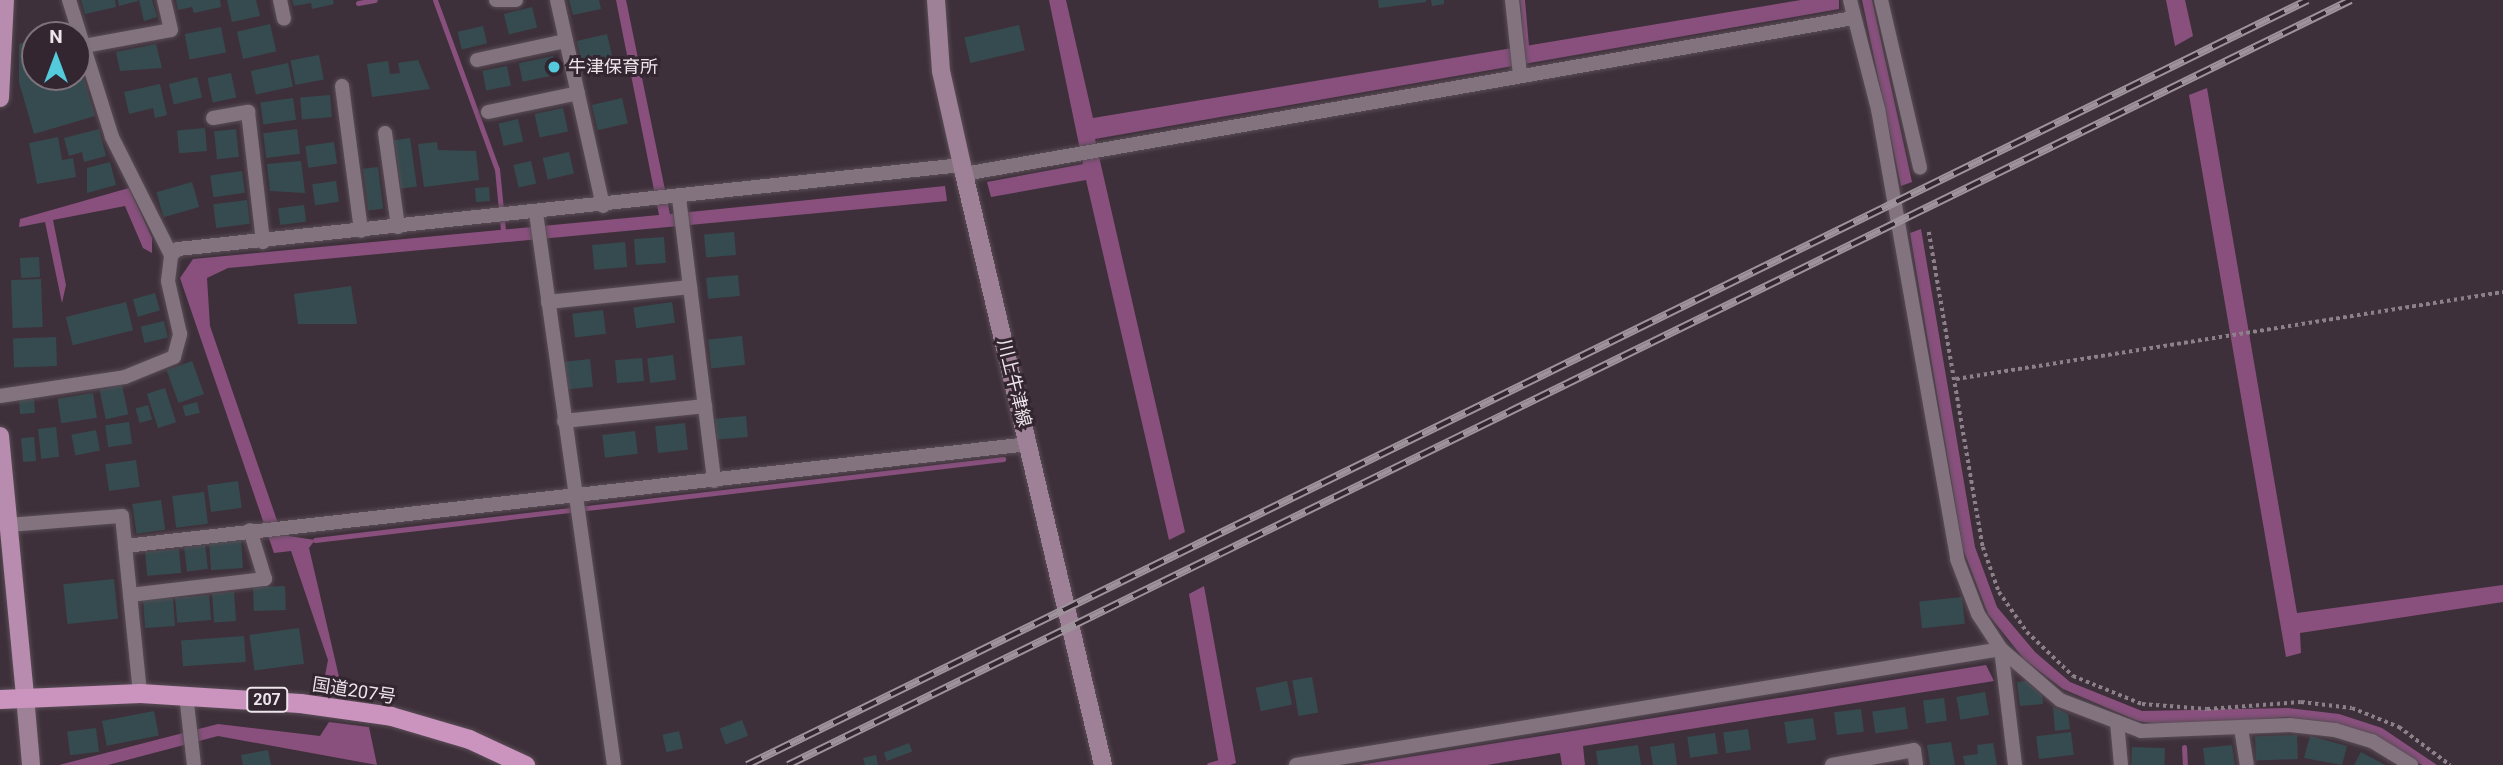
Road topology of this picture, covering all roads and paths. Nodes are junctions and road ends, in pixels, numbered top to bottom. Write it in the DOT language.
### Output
graph roads {
  1 [pos="5,0"];
  2 [pos="69,0"];
  3 [pos="164,0"];
  4 [pos="280,0"];
  5 [pos="496,0"];
  6 [pos="516,0"];
  7 [pos="556,0"];
  8 [pos="936,0"];
  9 [pos="1512,0"];
  10 [pos="1850,0"];
  11 [pos="1881,0"];
  12 [pos="1853,18"];
  13 [pos="284,19"];
  14 [pos="76,21"];
  15 [pos="566,41"];
  16 [pos="91,45"];
  17 [pos="477,60"];
  18 [pos="91,69"];
  19 [pos="1520,75"];
  20 [pos="342,86"];
  21 [pos="578,93"];
  22 [pos="0,98"];
  23 [pos="488,112"];
  24 [pos="212,118"];
  25 [pos="385,133"];
  26 [pos="1920,168"];
  27 [pos="963,170"];
  28 [pos="679,198"];
  29 [pos="603,206"];
  30 [pos="536,213"];
  31 [pos="398,227"];
  32 [pos="361,231"];
  33 [pos="1929,232"];
  34 [pos="263,242"];
  35 [pos="171,255"];
  36 [pos="690,287"];
  37 [pos="2503,292"];
  38 [pos="548,302"];
  39 [pos="1956,379"];
  40 [pos="0,396"];
  41 [pos="705,406"];
  42 [pos="564,421"];
  43 [pos="0,436"];
  44 [pos="1029,444"];
  45 [pos="714,481"];
  46 [pos="575,496"];
  47 [pos="9,525"];
  48 [pos="255,530"];
  49 [pos="125,546"];
  50 [pos="130,595"];
  51 [pos="2001,649"];
  52 [pos="140,693"];
  53 [pos="186,695"];
  54 [pos="25,696"];
  55 [pos="0,699"];
  56 [pos="2117,722"];
  57 [pos="2241,728"];
  58 [pos="31,765"];
  59 [pos="194,765"];
  60 [pos="525,765"];
  61 [pos="614,765"];
  62 [pos="1102,765"];
  63 [pos="1296,765"];
  64 [pos="1832,765"];
  65 [pos="1916,765"];
  66 [pos="2015,765"];
  67 [pos="2121,765"];
  68 [pos="2247,765"];
  69 [pos="2411,765"];
  70 [pos="2450,765"];
  1 -- 22 [label="main road"];
  2 -- 14 [label="street"];
  3 -- 16 [label="street"];
  4 -- 13 [label="street"];
  5 -- 6 [label="street"];
  7 -- 15 [label="street"];
  8 -- 27 [label="main road, 川上牛津線"];
  9 -- 19 [label="street"];
  10 -- 12 [label="street"];
  11 -- 26 [label="street"];
  12 -- 19 [label="street"];
  12 -- 51 [label="street"];
  15 -- 17 [label="street"];
  15 -- 21 [label="street"];
  18 -- 35 [label="street"];
  19 -- 27 [label="street"];
  20 -- 32 [label="street"];
  21 -- 23 [label="street"];
  21 -- 29 [label="street"];
  24 -- 34 [label="street"];
  25 -- 31 [label="street"];
  27 -- 28 [label="street"];
  27 -- 44 [label="main road, 川上牛津線"];
  28 -- 29 [label="street"];
  28 -- 36 [label="street"];
  29 -- 30 [label="street"];
  30 -- 31 [label="street"];
  30 -- 38 [label="street"];
  31 -- 32 [label="street"];
  32 -- 34 [label="street"];
  33 -- 39 [label="path"];
  34 -- 35 [label="street"];
  35 -- 40 [label="street"];
  36 -- 38 [label="street"];
  36 -- 41 [label="street"];
  37 -- 39 [label="path"];
  38 -- 42 [label="street"];
  39 -- 70 [label="path"];
  41 -- 42 [label="street"];
  41 -- 45 [label="street"];
  42 -- 46 [label="street"];
  43 -- 47 [label="main road"];
  44 -- 45 [label="street"];
  44 -- 62 [label="main road, 川上牛津線"];
  45 -- 46 [label="street"];
  46 -- 48 [label="street"];
  46 -- 61 [label="street"];
  47 -- 49 [label="street"];
  47 -- 54 [label="main road"];
  48 -- 49 [label="street"];
  48 -- 50 [label="street"];
  49 -- 50 [label="street"];
  50 -- 52 [label="street"];
  51 -- 56 [label="street"];
  51 -- 63 [label="street"];
  51 -- 66 [label="street"];
  52 -- 53 [label="highway, 国道207号 / 207"];
  52 -- 54 [label="highway, 国道207号 / 207"];
  53 -- 59 [label="street"];
  53 -- 60 [label="highway, 国道207号 / 207"];
  54 -- 55 [label="highway, 国道207号 / 207"];
  54 -- 58 [label="main road"];
  56 -- 57 [label="street"];
  56 -- 67 [label="street"];
  57 -- 68 [label="street"];
  57 -- 69 [label="street"];
  64 -- 65 [label="street"];
}
